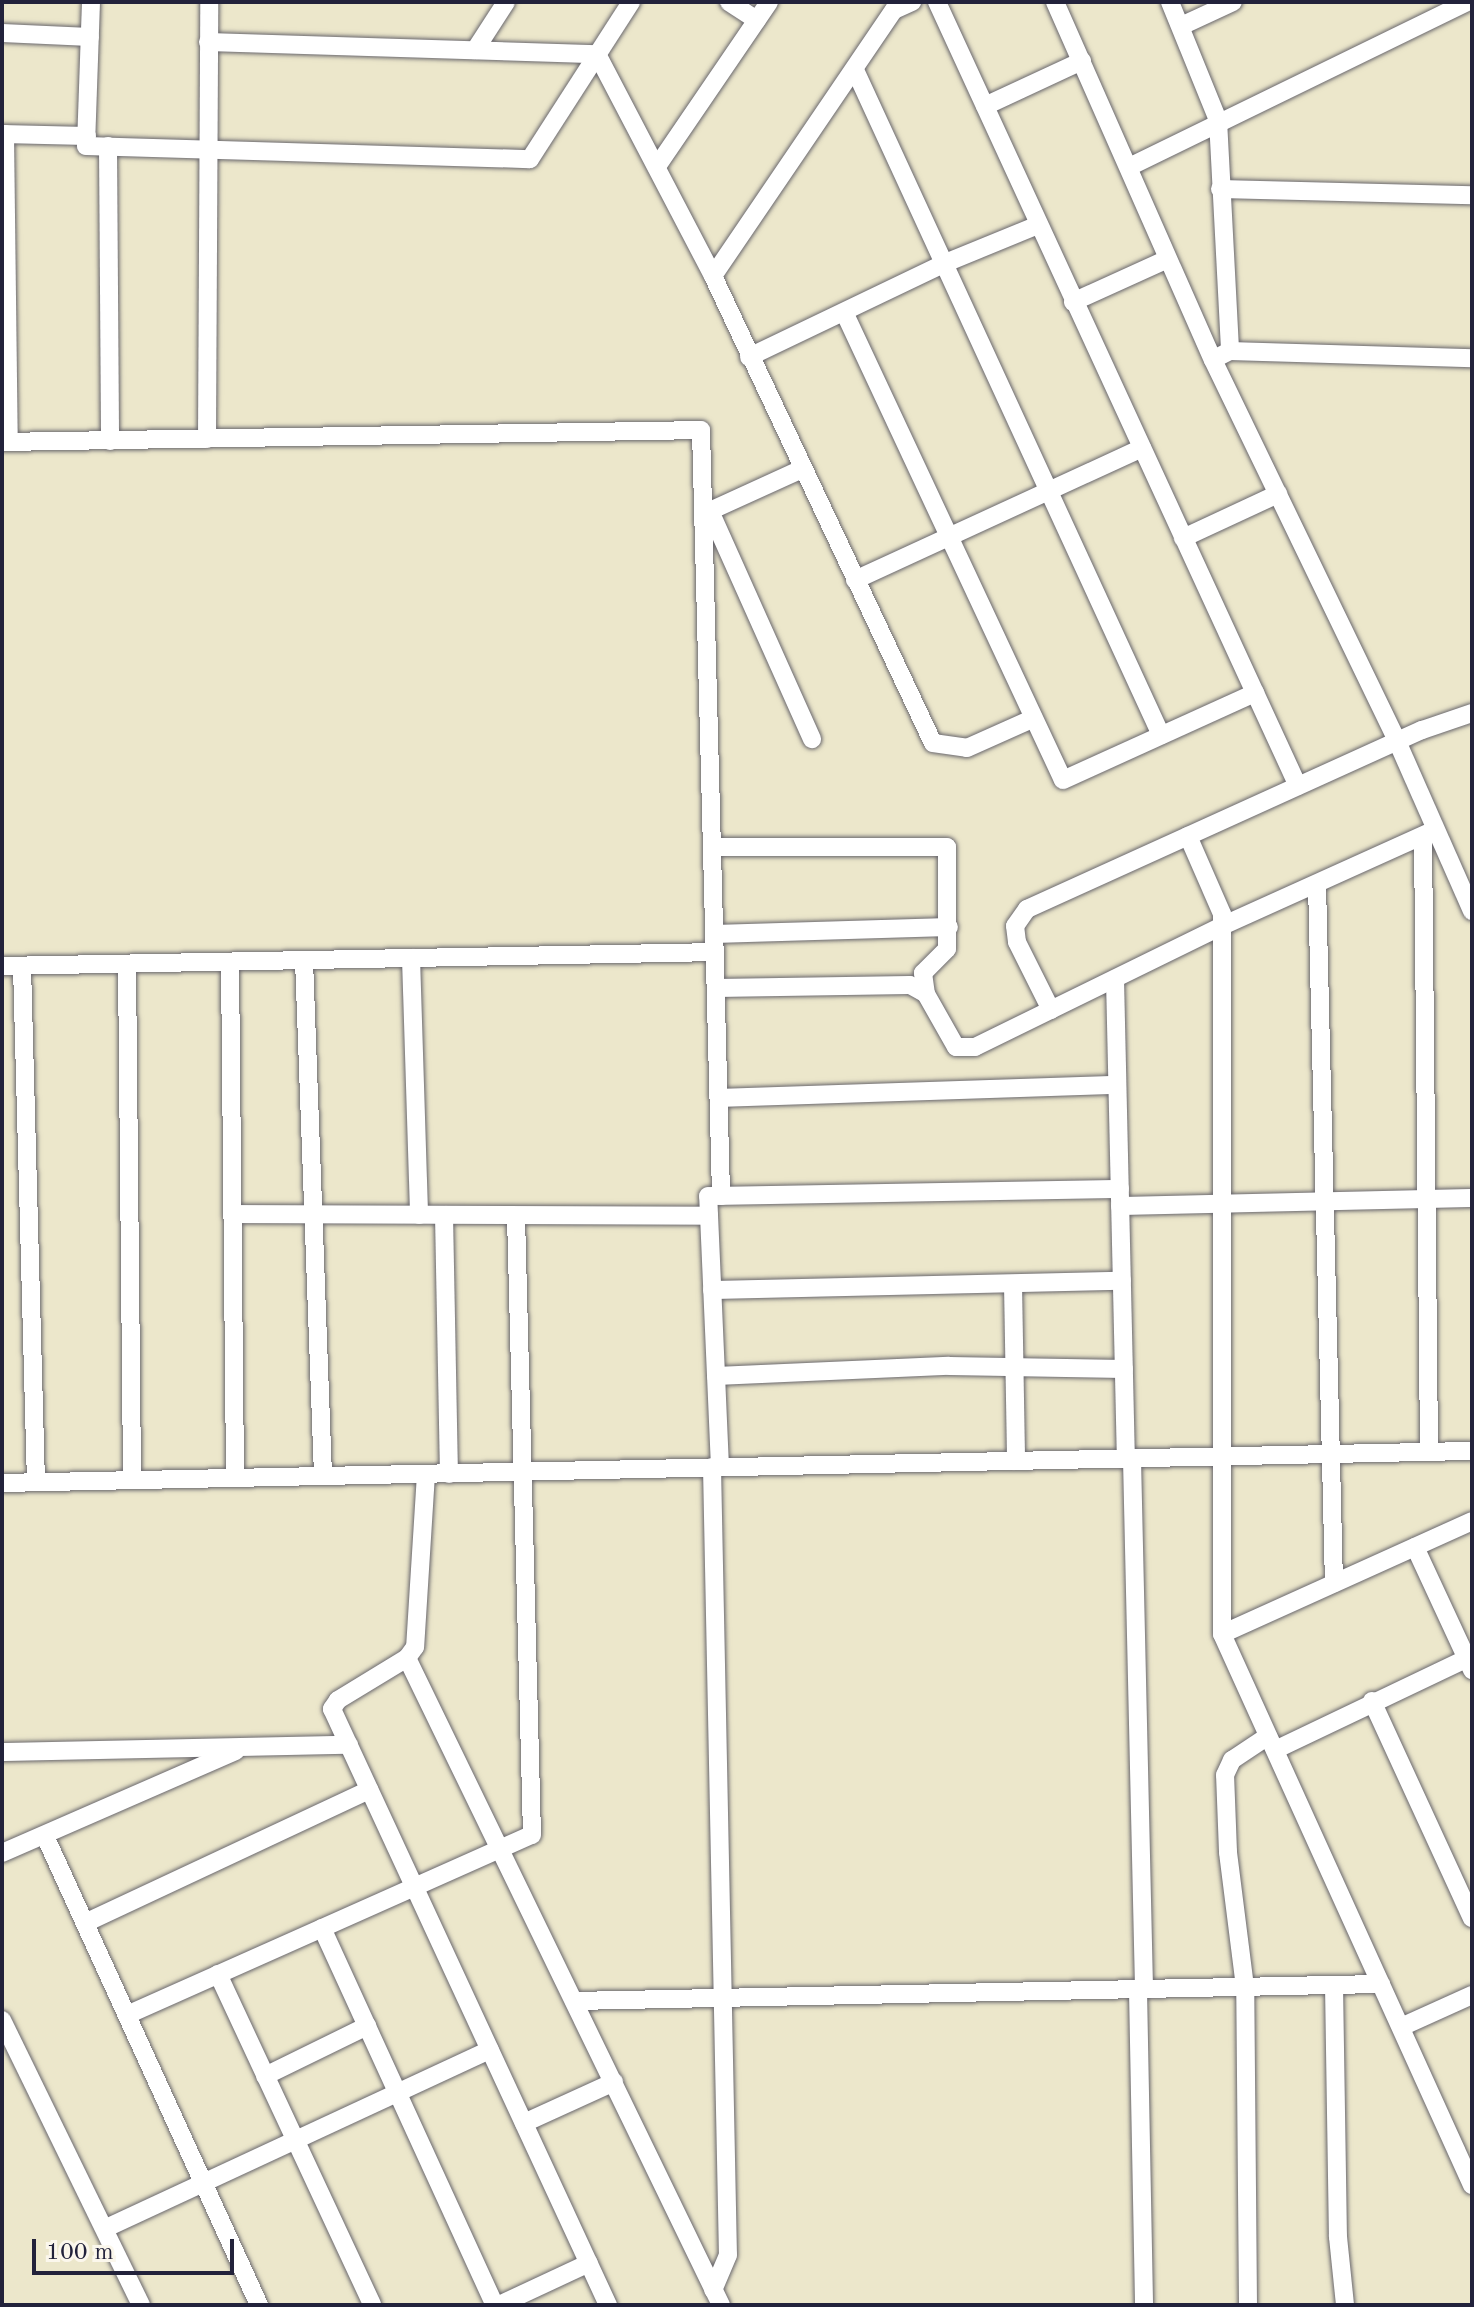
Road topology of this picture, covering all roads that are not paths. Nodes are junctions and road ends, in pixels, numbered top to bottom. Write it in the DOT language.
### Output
graph roads {
  1 [pos="91,2"];
  2 [pos="209,2"];
  3 [pos="506,2"];
  4 [pos="631,2"];
  5 [pos="729,2"];
  6 [pos="769,2"];
  7 [pos="912,2"];
  8 [pos="937,2"];
  9 [pos="1055,2"];
  10 [pos="1170,2"];
  11 [pos="1233,2"];
  12 [pos="1468,2"];
  13 [pos="757,20"];
  14 [pos="1181,26"];
  15 [pos="2,33"];
  16 [pos="90,37"];
  17 [pos="208,42"];
  18 [pos="475,50"];
  19 [pos="597,54"];
  20 [pos="1082,61"];
  21 [pos="855,70"];
  22 [pos="985,106"];
  23 [pos="1218,120"];
  24 [pos="4,134"];
  25 [pos="87,136"];
  26 [pos="108,146"];
  27 [pos="206,149"];
  28 [pos="658,165"];
  29 [pos="1129,167"];
  30 [pos="1220,189"];
  31 [pos="1472,195"];
  32 [pos="1038,225"];
  33 [pos="1168,259"];
  34 [pos="943,264"];
  35 [pos="713,276"];
  36 [pos="1073,302"];
  37 [pos="845,314"];
  38 [pos="1221,356"];
  39 [pos="749,357"];
  40 [pos="1472,358"];
  41 [pos="207,439"];
  42 [pos="110,441"];
  43 [pos="6,442"];
  44 [pos="1142,448"];
  45 [pos="802,469"];
  46 [pos="1049,491"];
  47 [pos="1278,494"];
  48 [pos="950,537"];
  49 [pos="1183,538"];
  50 [pos="855,580"];
  51 [pos="1255,693"];
  52 [pos="1472,713"];
  53 [pos="1034,718"];
  54 [pos="1161,735"];
  55 [pos="812,739"];
  56 [pos="1397,741"];
  57 [pos="1298,786"];
  58 [pos="1429,833"];
  59 [pos="1188,836"];
  60 [pos="712,847"];
  61 [pos="1317,884"];
  62 [pos="1472,911"];
  63 [pos="1222,926"];
  64 [pos="949,927"];
  65 [pos="715,943"];
  66 [pos="411,958"];
  67 [pos="304,960"];
  68 [pos="230,962"];
  69 [pos="127,964"];
  70 [pos="2,966"];
  71 [pos="22,966"];
  72 [pos="1115,979"];
  73 [pos="716,988"];
  74 [pos="926,994"];
  75 [pos="1051,1010"];
  76 [pos="1117,1085"];
  77 [pos="719,1098"];
  78 [pos="721,1196"];
  79 [pos="1120,1198"];
  80 [pos="1472,1198"];
  81 [pos="1425,1199"];
  82 [pos="1325,1201"];
  83 [pos="1224,1203"];
  84 [pos="313,1212"];
  85 [pos="233,1214"];
  86 [pos="419,1215"];
  87 [pos="444,1215"];
  88 [pos="709,1216"];
  89 [pos="516,1217"];
  90 [pos="1122,1281"];
  91 [pos="1013,1284"];
  92 [pos="712,1290"];
  93 [pos="1124,1369"];
  94 [pos="1014,1371"];
  95 [pos="716,1376"];
  96 [pos="1472,1451"];
  97 [pos="1429,1452"];
  98 [pos="1329,1454"];
  99 [pos="1218,1457"];
  100 [pos="1129,1459"];
  101 [pos="1016,1461"];
  102 [pos="716,1467"];
  103 [pos="522,1472"];
  104 [pos="426,1474"];
  105 [pos="449,1474"];
  106 [pos="323,1476"];
  107 [pos="235,1478"];
  108 [pos="132,1480"];
  109 [pos="36,1482"];
  110 [pos="2,1483"];
  111 [pos="1472,1521"];
  112 [pos="1415,1547"];
  113 [pos="1334,1583"];
  114 [pos="1222,1634"];
  115 [pos="407,1658"];
  116 [pos="1470,1662"];
  117 [pos="1372,1701"];
  118 [pos="1272,1743"];
  119 [pos="349,1745"];
  120 [pos="246,1747"];
  121 [pos="2,1752"];
  122 [pos="369,1790"];
  123 [pos="45,1836"];
  124 [pos="502,1849"];
  125 [pos="2,1853"];
  126 [pos="415,1887"];
  127 [pos="1472,1918"];
  128 [pos="85,1923"];
  129 [pos="322,1928"];
  130 [pos="218,1974"];
  131 [pos="1381,1984"];
  132 [pos="1334,1985"];
  133 [pos="1245,1987"];
  134 [pos="1141,1990"];
  135 [pos="1472,1995"];
  136 [pos="726,1998"];
  137 [pos="574,2001"];
  138 [pos="127,2015"];
  139 [pos="2,2020"];
  140 [pos="367,2026"];
  141 [pos="1401,2027"];
  142 [pos="490,2050"];
  143 [pos="265,2076"];
  144 [pos="614,2082"];
  145 [pos="397,2092"];
  146 [pos="524,2123"];
  147 [pos="295,2140"];
  148 [pos="204,2184"];
  149 [pos="1472,2185"];
  150 [pos="106,2228"];
  151 [pos="589,2263"];
  152 [pos="717,2297"];
  153 [pos="141,2305"];
  154 [pos="259,2305"];
  155 [pos="372,2305"];
  156 [pos="497,2305"];
  157 [pos="608,2305"];
  158 [pos="1144,2305"];
  159 [pos="1248,2305"];
  160 [pos="1345,2305"];
  1 -- 16 [label="street"];
  2 -- 17 [label="street"];
  3 -- 18 [label="street"];
  4 -- 19 [label="street"];
  5 -- 13 [label="street"];
  6 -- 13 [label="street"];
  7 -- 21 [label="street"];
  8 -- 22 [label="street"];
  9 -- 20 [label="street"];
  10 -- 14 [label="street"];
  11 -- 14 [label="street"];
  12 -- 23 [label="street"];
  13 -- 28 [label="street"];
  14 -- 23 [label="street"];
  15 -- 16 [label="street"];
  16 -- 25 [label="street"];
  17 -- 18 [label="street"];
  17 -- 27 [label="street"];
  18 -- 19 [label="street"];
  19 -- 27 [label="street"];
  19 -- 28 [label="street"];
  20 -- 22 [label="street"];
  20 -- 29 [label="street"];
  21 -- 34 [label="street"];
  21 -- 35 [label="street"];
  22 -- 32 [label="street"];
  23 -- 29 [label="street"];
  23 -- 30 [label="street"];
  24 -- 25 [label="street"];
  24 -- 43 [label="street"];
  25 -- 26 [label="street"];
  26 -- 27 [label="street"];
  26 -- 42 [label="street"];
  27 -- 41 [label="street"];
  28 -- 35 [label="street"];
  29 -- 33 [label="street"];
  30 -- 31 [label="street"];
  30 -- 38 [label="street"];
  32 -- 34 [label="street"];
  32 -- 36 [label="street"];
  33 -- 36 [label="street"];
  33 -- 38 [label="street"];
  34 -- 37 [label="street"];
  34 -- 46 [label="street"];
  35 -- 39 [label="street"];
  36 -- 44 [label="street"];
  37 -- 39 [label="street"];
  37 -- 48 [label="street"];
  38 -- 40 [label="street"];
  38 -- 47 [label="street"];
  39 -- 45 [label="street"];
  41 -- 42 [label="street"];
  41 -- 60 [label="street"];
  42 -- 43 [label="street"];
  44 -- 46 [label="street"];
  44 -- 49 [label="street"];
  45 -- 50 [label="street"];
  45 -- 55 [label="street"];
  46 -- 48 [label="street"];
  46 -- 54 [label="street"];
  47 -- 49 [label="street"];
  47 -- 56 [label="street"];
  48 -- 50 [label="street"];
  48 -- 53 [label="street"];
  49 -- 51 [label="street"];
  50 -- 53 [label="street"];
  51 -- 54 [label="street"];
  51 -- 57 [label="street"];
  52 -- 56 [label="street"];
  53 -- 54 [label="street"];
  56 -- 57 [label="street"];
  56 -- 58 [label="street"];
  57 -- 59 [label="street"];
  58 -- 61 [label="street"];
  58 -- 62 [label="street"];
  58 -- 81 [label="street"];
  59 -- 63 [label="street"];
  59 -- 75 [label="street"];
  60 -- 64 [label="street"];
  60 -- 65 [label="street"];
  61 -- 63 [label="street"];
  61 -- 82 [label="street"];
  63 -- 72 [label="street"];
  63 -- 83 [label="street"];
  64 -- 65 [label="street"];
  64 -- 74 [label="street"];
  65 -- 66 [label="street"];
  65 -- 73 [label="street"];
  66 -- 67 [label="street"];
  66 -- 86 [label="street"];
  67 -- 68 [label="street"];
  67 -- 84 [label="street"];
  68 -- 69 [label="street"];
  68 -- 85 [label="street"];
  69 -- 71 [label="street"];
  69 -- 108 [label="street"];
  70 -- 71 [label="street"];
  71 -- 109 [label="street"];
  72 -- 75 [label="street"];
  72 -- 76 [label="street"];
  73 -- 74 [label="street"];
  73 -- 77 [label="street"];
  74 -- 75 [label="street"];
  76 -- 77 [label="street"];
  76 -- 79 [label="street"];
  77 -- 78 [label="street"];
  78 -- 79 [label="street"];
  78 -- 88 [label="street"];
  79 -- 83 [label="street"];
  79 -- 90 [label="street"];
  80 -- 81 [label="street"];
  81 -- 82 [label="street"];
  81 -- 97 [label="street"];
  82 -- 83 [label="street"];
  82 -- 98 [label="street"];
  83 -- 99 [label="street"];
  84 -- 85 [label="street"];
  84 -- 86 [label="street"];
  84 -- 106 [label="street"];
  85 -- 107 [label="street"];
  86 -- 87 [label="street"];
  87 -- 89 [label="street"];
  87 -- 105 [label="street"];
  88 -- 89 [label="street"];
  88 -- 92 [label="street"];
  89 -- 103 [label="street"];
  90 -- 91 [label="street"];
  90 -- 93 [label="street"];
  91 -- 92 [label="street"];
  91 -- 94 [label="street"];
  92 -- 95 [label="street"];
  93 -- 94 [label="street"];
  93 -- 100 [label="street"];
  94 -- 95 [label="street"];
  94 -- 101 [label="street"];
  95 -- 102 [label="street"];
  96 -- 97 [label="street"];
  97 -- 98 [label="street"];
  98 -- 99 [label="street"];
  98 -- 113 [label="street"];
  99 -- 100 [label="street"];
  99 -- 114 [label="street"];
  100 -- 101 [label="street"];
  100 -- 134 [label="street"];
  101 -- 102 [label="street"];
  102 -- 103 [label="street"];
  102 -- 136 [label="street"];
  103 -- 105 [label="street"];
  103 -- 124 [label="street"];
  104 -- 105 [label="street"];
  104 -- 106 [label="street"];
  104 -- 115 [label="street"];
  106 -- 107 [label="street"];
  107 -- 108 [label="street"];
  108 -- 109 [label="street"];
  109 -- 110 [label="street"];
  111 -- 112 [label="street"];
  112 -- 113 [label="street"];
  112 -- 116 [label="street"];
  113 -- 114 [label="street"];
  114 -- 118 [label="street"];
  115 -- 119 [label="street"];
  115 -- 124 [label="street"];
  116 -- 117 [label="street"];
  117 -- 118 [label="street"];
  117 -- 127 [label="street"];
  118 -- 131 [label="street"];
  118 -- 133 [label="street"];
  119 -- 120 [label="street"];
  119 -- 122 [label="street"];
  120 -- 121 [label="street"];
  120 -- 123 [label="street"];
  122 -- 126 [label="street"];
  122 -- 128 [label="street"];
  123 -- 125 [label="street"];
  123 -- 128 [label="street"];
  124 -- 126 [label="street"];
  124 -- 137 [label="street"];
  126 -- 129 [label="street"];
  126 -- 142 [label="street"];
  128 -- 138 [label="street"];
  129 -- 130 [label="street"];
  129 -- 140 [label="street"];
  130 -- 138 [label="street"];
  130 -- 143 [label="street"];
  131 -- 132 [label="street"];
  131 -- 141 [label="street"];
  132 -- 133 [label="street"];
  132 -- 160 [label="street"];
  133 -- 134 [label="street"];
  133 -- 159 [label="street"];
  134 -- 136 [label="street"];
  134 -- 158 [label="street"];
  135 -- 141 [label="street"];
  136 -- 137 [label="street"];
  136 -- 152 [label="street"];
  137 -- 144 [label="street"];
  138 -- 148 [label="street"];
  139 -- 150 [label="street"];
  140 -- 143 [label="street"];
  140 -- 145 [label="street"];
  141 -- 149 [label="street"];
  142 -- 145 [label="street"];
  142 -- 146 [label="street"];
  143 -- 147 [label="street"];
  144 -- 146 [label="street"];
  144 -- 152 [label="street"];
  145 -- 147 [label="street"];
  145 -- 156 [label="street"];
  146 -- 151 [label="street"];
  147 -- 148 [label="street"];
  147 -- 155 [label="street"];
  148 -- 150 [label="street"];
  148 -- 154 [label="street"];
  150 -- 153 [label="street"];
  151 -- 156 [label="street"];
  151 -- 157 [label="street"];
}
